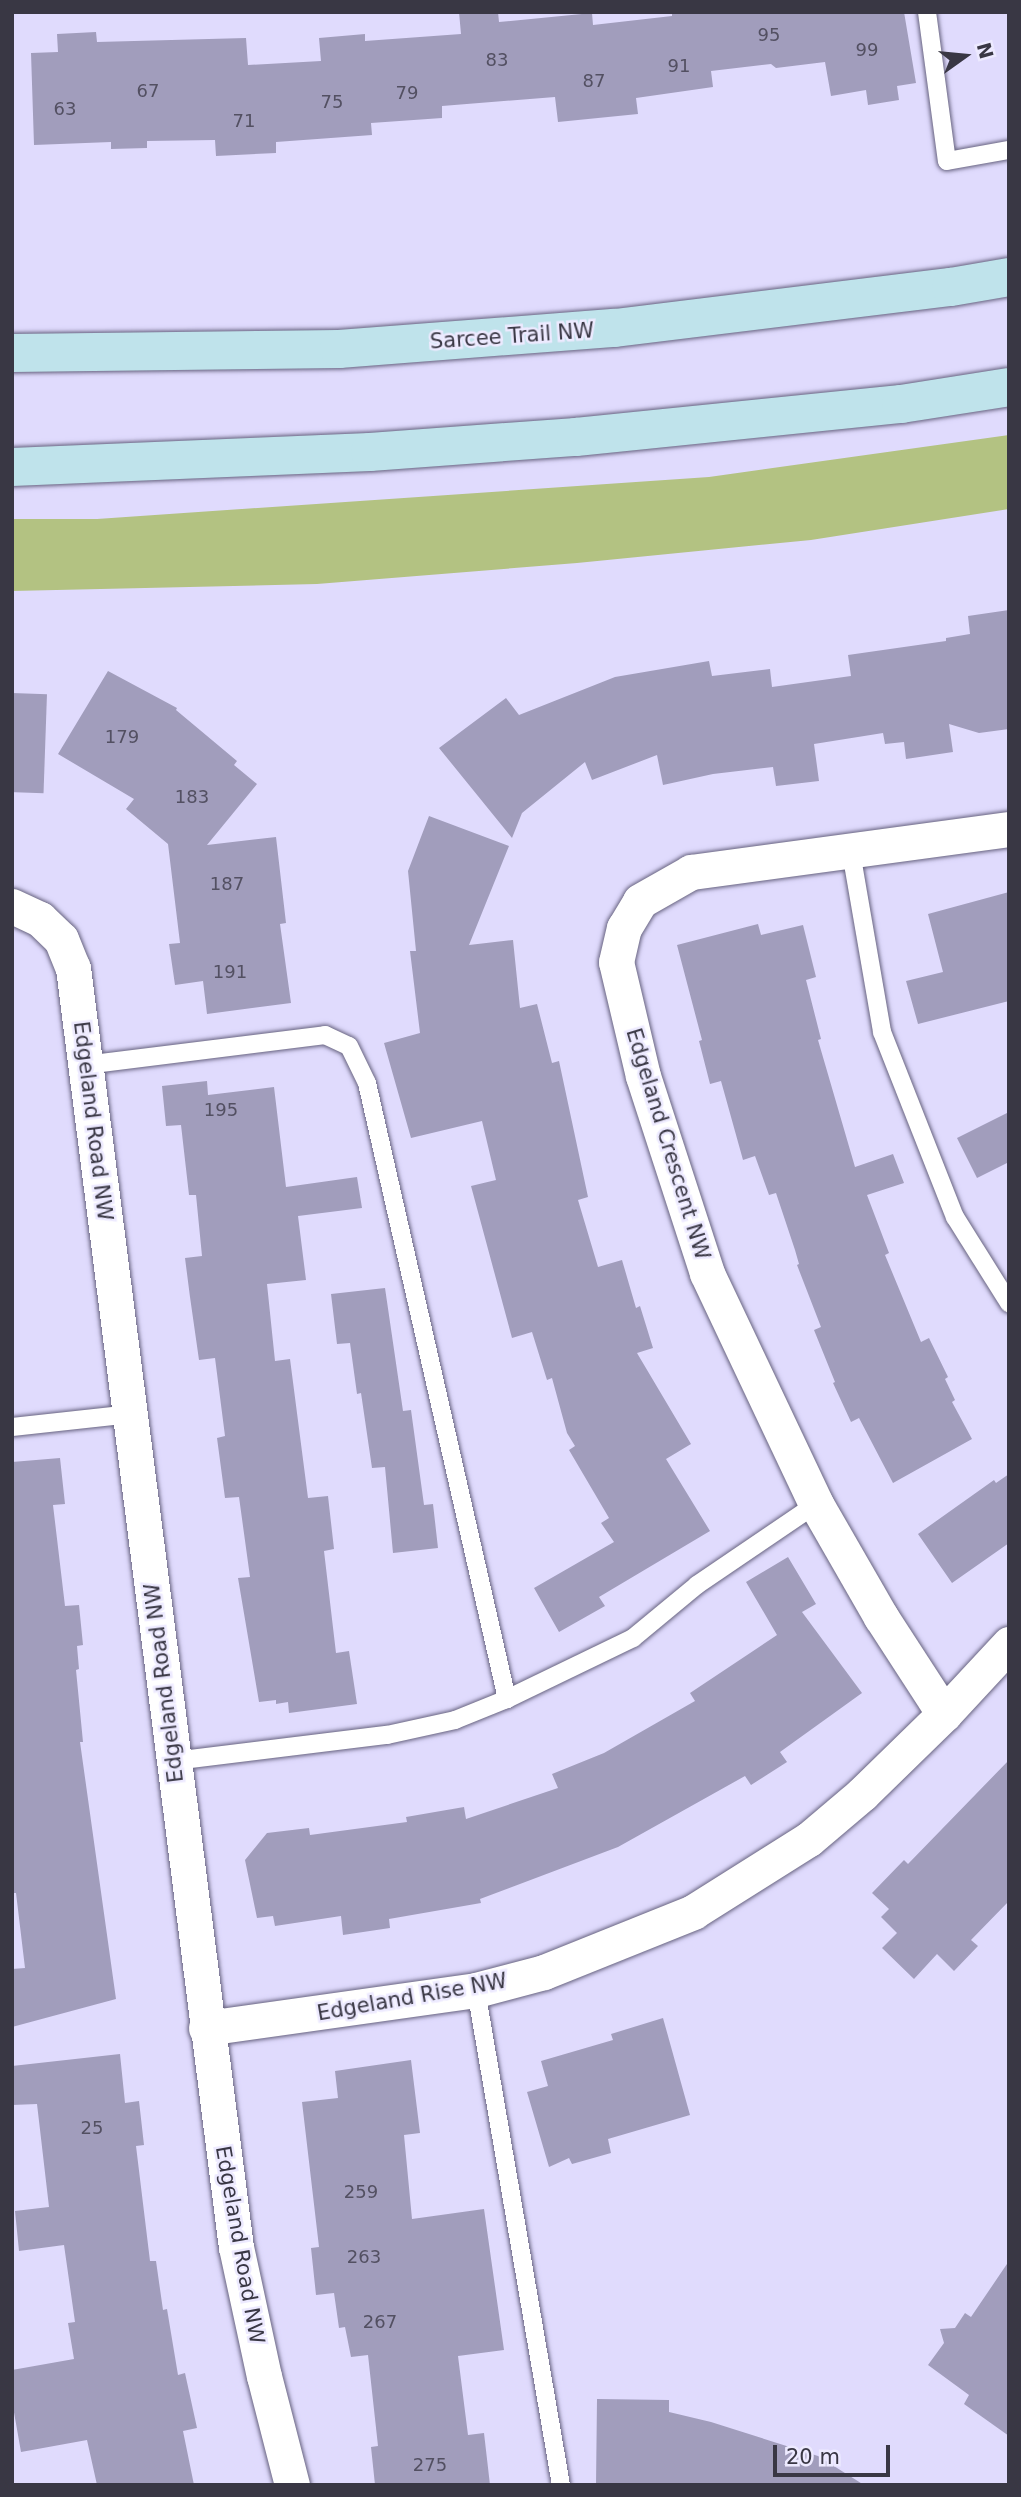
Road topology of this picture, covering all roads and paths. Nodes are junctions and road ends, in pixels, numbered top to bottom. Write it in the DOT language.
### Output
graph roads {
  1 [pos="927,12"];
  2 [pos="1009,150"];
  3 [pos="1009,277"];
  4 [pos="12,353"];
  5 [pos="1009,387"];
  6 [pos="12,467"];
  7 [pos="1009,829"];
  8 [pos="851,852"];
  9 [pos="12,906"];
  10 [pos="85,1065"];
  11 [pos="1009,1303"];
  12 [pos="131,1414"];
  13 [pos="12,1427"];
  14 [pos="816,1504"];
  15 [pos="1009,1644"];
  16 [pos="507,1699"];
  17 [pos="944,1714"];
  18 [pos="174,1761"];
  19 [pos="476,1990"];
  20 [pos="206,2028"];
  21 [pos="292,2485"];
  22 [pos="561,2485"];
  1 -- 2 [label="lane"];
  3 -- 4 [label="main road, Sarcee Trail NW"];
  5 -- 6 [label="main road"];
  7 -- 8 [label="street, Edgeland Crescent NW"];
  8 -- 11 [label="lane"];
  8 -- 14 [label="street, Edgeland Crescent NW"];
  9 -- 10 [label="street, Edgeland Road NW"];
  10 -- 12 [label="street, Edgeland Road NW"];
  10 -- 16 [label="lane"];
  12 -- 13 [label="lane"];
  12 -- 18 [label="street, Edgeland Road NW"];
  14 -- 16 [label="lane"];
  14 -- 17 [label="street, Edgeland Crescent NW"];
  15 -- 17 [label="street, Edgeland Rise NW"];
  16 -- 18 [label="lane"];
  17 -- 19 [label="street, Edgeland Rise NW"];
  18 -- 20 [label="street, Edgeland Road NW"];
  19 -- 20 [label="street, Edgeland Rise NW"];
  19 -- 22 [label="lane"];
  20 -- 21 [label="street, Edgeland Road NW"];
}
